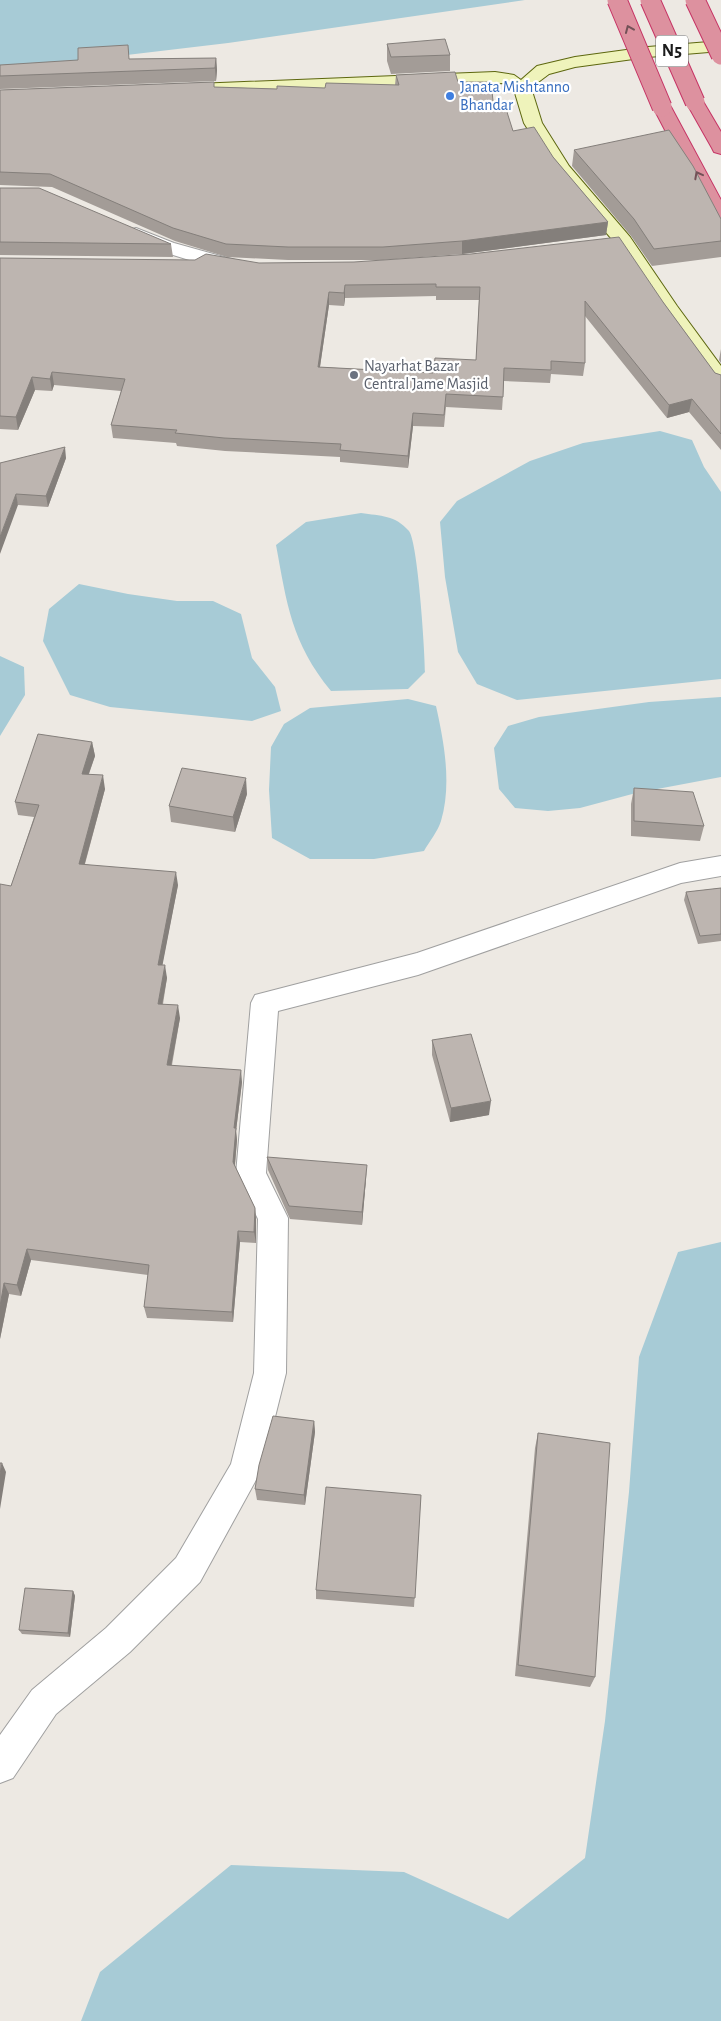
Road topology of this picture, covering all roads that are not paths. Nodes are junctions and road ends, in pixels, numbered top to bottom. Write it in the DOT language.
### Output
graph roads {
  1 [pos="617,0"];
  2 [pos="650,0"];
  3 [pos="695,0"];
  4 [pos="721,46"];
  5 [pos="721,55"];
  6 [pos="178,90"];
  7 [pos="523,91"];
  8 [pos="721,148"];
  9 [pos="721,218"];
  10 [pos="118,226"];
  11 [pos="161,265"];
  12 [pos="225,265"];
  13 [pos="252,266"];
  14 [pos="721,380"];
  15 [pos="721,866"];
  16 [pos="0,1765"];
  9 -- 1 [label="highway, one-way, bridge"];
  2 -- 8 [label="highway, N5, bridge"];
  3 -- 5 [label="highway, N5, bridge"];
  4 -- 7 [label="street"];
  6 -- 7 [label="street"];
  7 -- 14 [label="street"];
  10 -- 12 [label="street"];
  11 -- 12 [label="street"];
  12 -- 13 [label="street"];
  15 -- 16 [label="street"];
}
